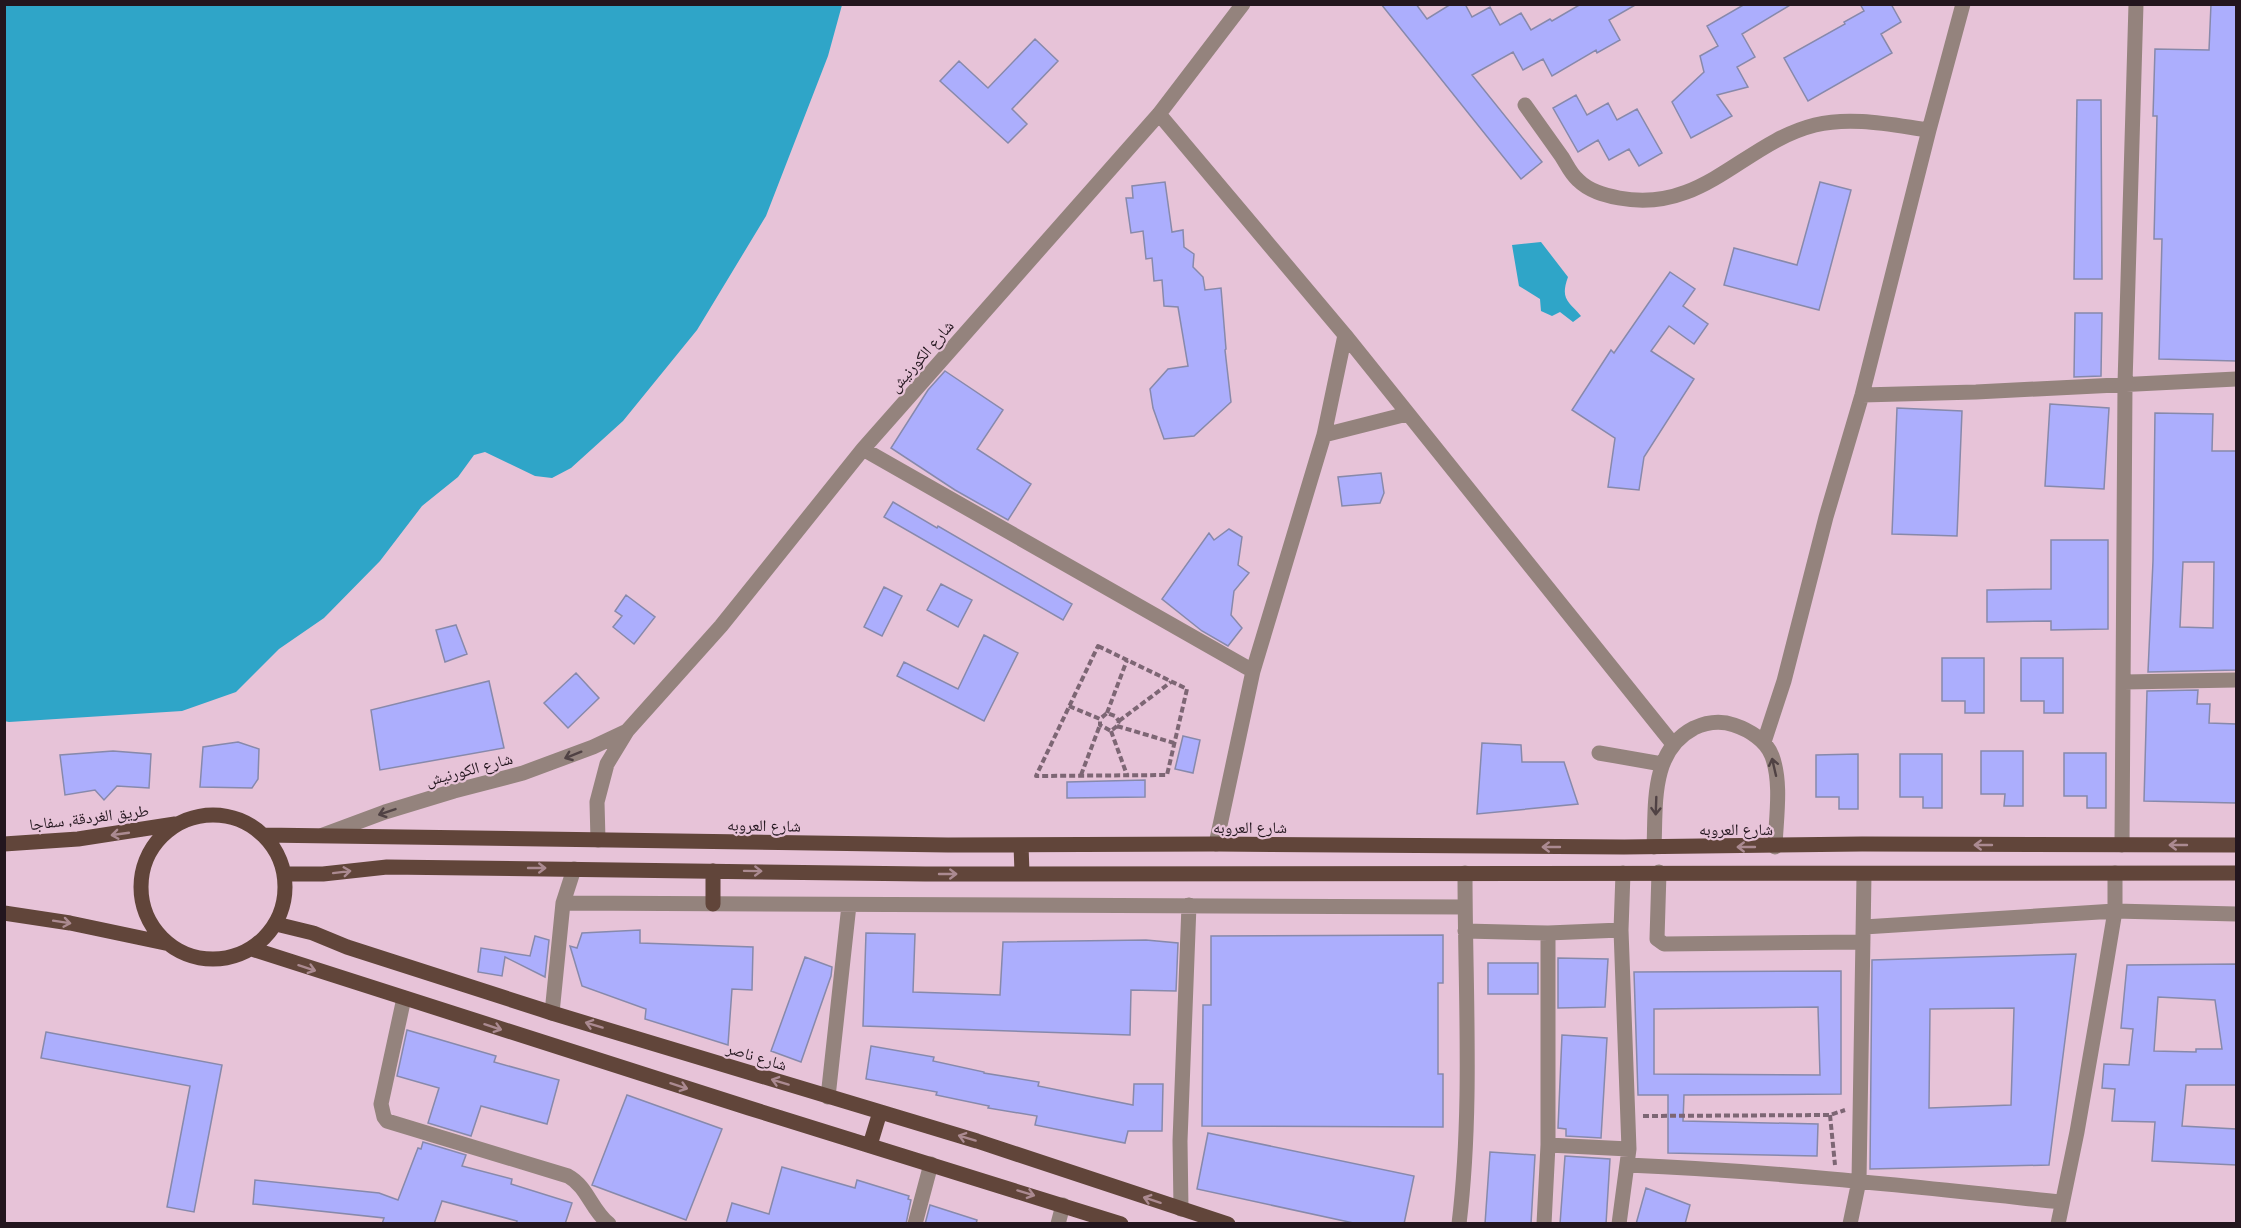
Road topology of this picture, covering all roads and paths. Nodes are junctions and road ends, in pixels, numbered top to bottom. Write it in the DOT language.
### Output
graph roads {
  1 [pos="1243,4"];
  2 [pos="1963,4"];
  3 [pos="2136,4"];
  4 [pos="1525,105"];
  5 [pos="1159,114"];
  6 [pos="1929,130"];
  7 [pos="1345,335"];
  8 [pos="2236,379"];
  9 [pos="2125,384"];
  10 [pos="1862,395"];
  11 [pos="1407,414"];
  12 [pos="1324,435"];
  13 [pos="862,449"];
  14 [pos="1127,660"];
  15 [pos="1253,671"];
  16 [pos="2236,680"];
  17 [pos="1171,681"];
  18 [pos="2124,682"];
  19 [pos="1069,706"];
  20 [pos="1107,713"];
  21 [pos="1100,719"];
  22 [pos="1118,724"];
  23 [pos="1100,725"];
  24 [pos="627,731"];
  25 [pos="1111,731"];
  26 [pos="1764,742"];
  27 [pos="1174,743"];
  28 [pos="1673,744"];
  29 [pos="1599,753"];
  30 [pos="1662,764"];
  31 [pos="1127,775"];
  32 [pos="1081,776"];
  33 [pos="178,824"];
  34 [pos="263,835"];
  35 [pos="318,837"];
  36 [pos="598,840"];
  37 [pos="4,844"];
  38 [pos="1216,844"];
  39 [pos="1021,845"];
  40 [pos="2122,845"];
  41 [pos="2236,845"];
  42 [pos="1654,847"];
  43 [pos="1775,847"];
  44 [pos="574,869"];
  45 [pos="713,871"];
  46 [pos="1659,872"];
  47 [pos="1022,873"];
  48 [pos="1465,873"];
  49 [pos="1623,873"];
  50 [pos="2115,873"];
  51 [pos="2236,873"];
  52 [pos="284,874"];
  53 [pos="1864,874"];
  54 [pos="563,903"];
  55 [pos="713,904"];
  56 [pos="849,905"];
  57 [pos="1189,905"];
  58 [pos="1465,907"];
  59 [pos="2115,911"];
  60 [pos="4,913"];
  61 [pos="2236,914"];
  62 [pos="276,924"];
  63 [pos="1621,930"];
  64 [pos="1465,931"];
  65 [pos="1548,933"];
  66 [pos="1864,934"];
  67 [pos="165,943"];
  68 [pos="252,949"];
  69 [pos="404,998"];
  70 [pos="552,1013"];
  71 [pos="828,1097"];
  72 [pos="880,1112"];
  73 [pos="1629,1116"];
  74 [pos="870,1145"];
  75 [pos="1548,1145"];
  76 [pos="1629,1149"];
  77 [pos="931,1164"];
  78 [pos="1628,1165"];
  79 [pos="1837,1178"];
  80 [pos="1859,1181"];
  81 [pos="2061,1202"];
  82 [pos="1063,1205"];
  83 [pos="1181,1209"];
  84 [pos="1103,1221"];
  85 [pos="609,1224"];
  86 [pos="915,1224"];
  87 [pos="1058,1224"];
  88 [pos="1121,1224"];
  89 [pos="1228,1224"];
  90 [pos="1459,1224"];
  91 [pos="1544,1224"];
  92 [pos="1619,1224"];
  93 [pos="1851,1224"];
  94 [pos="2058,1224"];
  1 -- 5 [label="street, شارع الكورنيش"];
  2 -- 6 [label="street"];
  3 -- 9 [label="street"];
  4 -- 6 [label="street"];
  5 -- 7 [label="street"];
  5 -- 13 [label="street, شارع الكورنيش"];
  6 -- 10 [label="street"];
  7 -- 11 [label="street"];
  7 -- 12 [label="street"];
  8 -- 9 [label="street"];
  9 -- 10 [label="street"];
  9 -- 18 [label="street"];
  10 -- 26 [label="street"];
  11 -- 12 [label="street"];
  11 -- 28 [label="street"];
  12 -- 15 [label="street"];
  13 -- 15 [label="street"];
  13 -- 24 [label="street, شارع الكورنيش"];
  14 -- 17 [label="path"];
  14 -- 19 [label="path"];
  14 -- 20 [label="path"];
  15 -- 38 [label="street"];
  16 -- 18 [label="street"];
  17 -- 22 [label="path"];
  17 -- 27 [label="path"];
  18 -- 40 [label="street"];
  19 -- 21 [label="path"];
  19 -- 32 [label="path"];
  20 -- 21 [label="path"];
  20 -- 22 [label="path"];
  21 -- 23 [label="path"];
  22 -- 25 [label="path"];
  22 -- 27 [label="path"];
  23 -- 25 [label="path"];
  23 -- 32 [label="path"];
  24 -- 35 [label="street, شارع الكورنيش, one-way"];
  24 -- 36 [label="street, شارع الكورنيش"];
  25 -- 31 [label="path"];
  26 -- 28 [label="street"];
  43 -- 26 [label="street, one-way"];
  27 -- 31 [label="path"];
  28 -- 30 [label="street"];
  29 -- 30 [label="street"];
  30 -- 42 [label="street, one-way"];
  31 -- 32 [label="path"];
  33 -- 34 [label="main road"];
  33 -- 37 [label="main road, طريق الغردقة, سفاجا, one-way"];
  33 -- 67 [label="main road"];
  34 -- 35 [label="main road, شارع العروبه"];
  34 -- 52 [label="main road"];
  35 -- 36 [label="main road, شارع العروبه"];
  36 -- 39 [label="main road, شارع العروبه"];
  38 -- 39 [label="main road, شارع العروبه"];
  42 -- 38 [label="main road, شارع العروبه, one-way"];
  39 -- 47 [label="main road"];
  41 -- 40 [label="main road, شارع العروبه, one-way"];
  40 -- 43 [label="main road, شارع العروبه, one-way"];
  43 -- 42 [label="main road, شارع العروبه, one-way"];
  44 -- 45 [label="main road"];
  52 -- 44 [label="main road, one-way"];
  44 -- 54 [label="street"];
  45 -- 47 [label="main road, one-way"];
  45 -- 55 [label="main road"];
  46 -- 49 [label="main road"];
  46 -- 53 [label="main road"];
  46 -- 66 [label="street"];
  47 -- 48 [label="main road"];
  48 -- 49 [label="main road"];
  48 -- 58 [label="street"];
  49 -- 63 [label="street"];
  50 -- 51 [label="main road"];
  50 -- 53 [label="main road"];
  50 -- 59 [label="street"];
  52 -- 62 [label="main road"];
  53 -- 66 [label="street"];
  54 -- 55 [label="street"];
  54 -- 70 [label="street"];
  55 -- 56 [label="street"];
  56 -- 57 [label="street"];
  56 -- 71 [label="street"];
  57 -- 58 [label="street"];
  57 -- 83 [label="street"];
  58 -- 64 [label="street"];
  59 -- 61 [label="street"];
  59 -- 66 [label="street"];
  59 -- 81 [label="street"];
  60 -- 67 [label="main road, one-way"];
  62 -- 68 [label="main road"];
  62 -- 70 [label="main road, شارع ناصر"];
  63 -- 65 [label="street"];
  63 -- 73 [label="street"];
  64 -- 65 [label="street"];
  64 -- 90 [label="street"];
  65 -- 75 [label="street"];
  66 -- 80 [label="street"];
  67 -- 68 [label="main road"];
  68 -- 69 [label="main road, one-way"];
  69 -- 74 [label="main road, one-way"];
  69 -- 85 [label="street"];
  71 -- 70 [label="main road, شارع ناصر, one-way"];
  71 -- 72 [label="main road, شارع ناصر"];
  72 -- 74 [label="main road"];
  83 -- 72 [label="main road, شارع ناصر, one-way"];
  73 -- 76 [label="street"];
  73 -- 79 [label="path"];
  74 -- 77 [label="main road"];
  75 -- 76 [label="street"];
  75 -- 91 [label="street"];
  76 -- 78 [label="street"];
  77 -- 82 [label="main road, one-way"];
  77 -- 86 [label="street"];
  78 -- 79 [label="street"];
  78 -- 92 [label="street"];
  79 -- 80 [label="street"];
  80 -- 81 [label="street"];
  80 -- 93 [label="street"];
  81 -- 94 [label="street"];
  82 -- 84 [label="main road"];
  82 -- 87 [label="street"];
  83 -- 89 [label="main road, شارع ناصر"];
  84 -- 88 [label="main road"];
}
